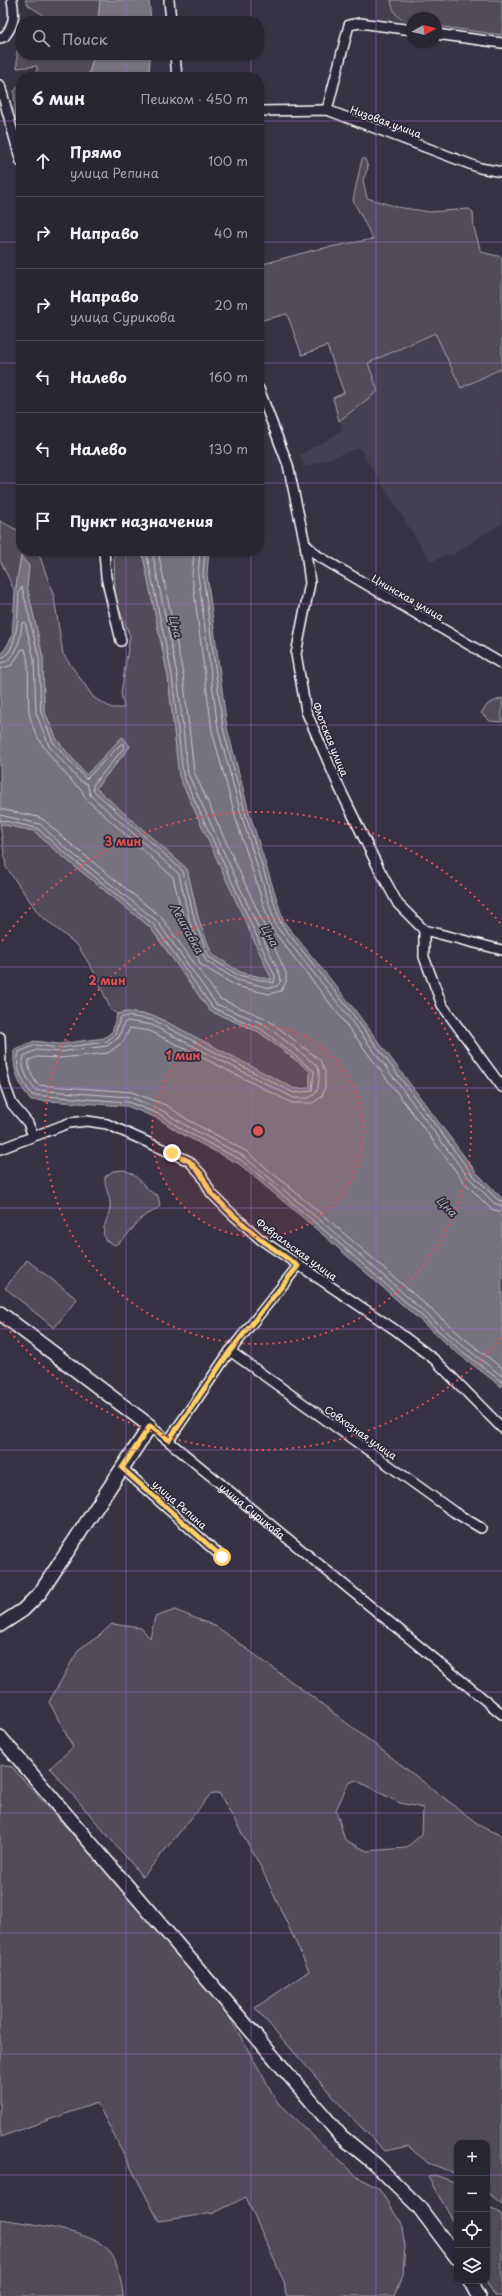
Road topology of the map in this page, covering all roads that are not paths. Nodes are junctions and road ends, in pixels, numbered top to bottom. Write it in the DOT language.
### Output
graph roads {
  1 [pos="12,0"];
  2 [pos="170,0"];
  3 [pos="172,16"];
  4 [pos="406,29"];
  5 [pos="442,35"];
  6 [pos="0,38"];
  7 [pos="502,43"];
  8 [pos="175,60"];
  9 [pos="177,72"];
  10 [pos="0,85"];
  11 [pos="327,110"];
  12 [pos="264,111"];
  13 [pos="16,144"];
  14 [pos="502,172"];
  15 [pos="264,402"];
  16 [pos="305,544"];
  17 [pos="104,556"];
  18 [pos="121,641"];
  19 [pos="502,664"];
  20 [pos="424,930"];
  21 [pos="502,950"];
  22 [pos="0,1037"];
  23 [pos="502,1087"];
  24 [pos="33,1136"];
  25 [pos="0,1149"];
  26 [pos="298,1266"];
  27 [pos="0,1312"];
  28 [pos="230,1351"];
  29 [pos="150,1426"];
  30 [pos="502,1428"];
  31 [pos="169,1440"];
  32 [pos="122,1468"];
  33 [pos="481,1528"];
  34 [pos="222,1557"];
  35 [pos="0,1625"];
  36 [pos="502,1714"];
  37 [pos="0,1737"];
  38 [pos="454,2254"];
  39 [pos="473,2284"];
  40 [pos="479,2296"];
  1 -- 6 [label="street"];
  2 -- 3 [label="street"];
  4 -- 11 [label="street"];
  5 -- 7 [label="street"];
  8 -- 9 [label="street"];
  10 -- 13 [label="street"];
  11 -- 12 [label="street, Низовая улица"];
  11 -- 14 [label="street, Низовая улица"];
  15 -- 16 [label="street, Флотская улица"];
  16 -- 19 [label="street, Цнинская улица"];
  16 -- 20 [label="street, Флотская улица"];
  17 -- 18 [label="street"];
  20 -- 21 [label="street"];
  20 -- 23 [label="street"];
  22 -- 24 [label="street"];
  24 -- 25 [label="street, Февральская улица"];
  24 -- 26 [label="street, Февральская улица"];
  26 -- 28 [label="street"];
  26 -- 30 [label="street, Февральская улица"];
  27 -- 29 [label="street, улица Сурикова"];
  28 -- 31 [label="street"];
  28 -- 33 [label="street, Совхозная улица"];
  29 -- 31 [label="street, улица Сурикова"];
  29 -- 32 [label="street"];
  31 -- 36 [label="street, улица Сурикова"];
  32 -- 34 [label="street, улица Репина"];
  32 -- 35 [label="street"];
  37 -- 38 [label="street"];
  39 -- 40 [label="street"];
}
